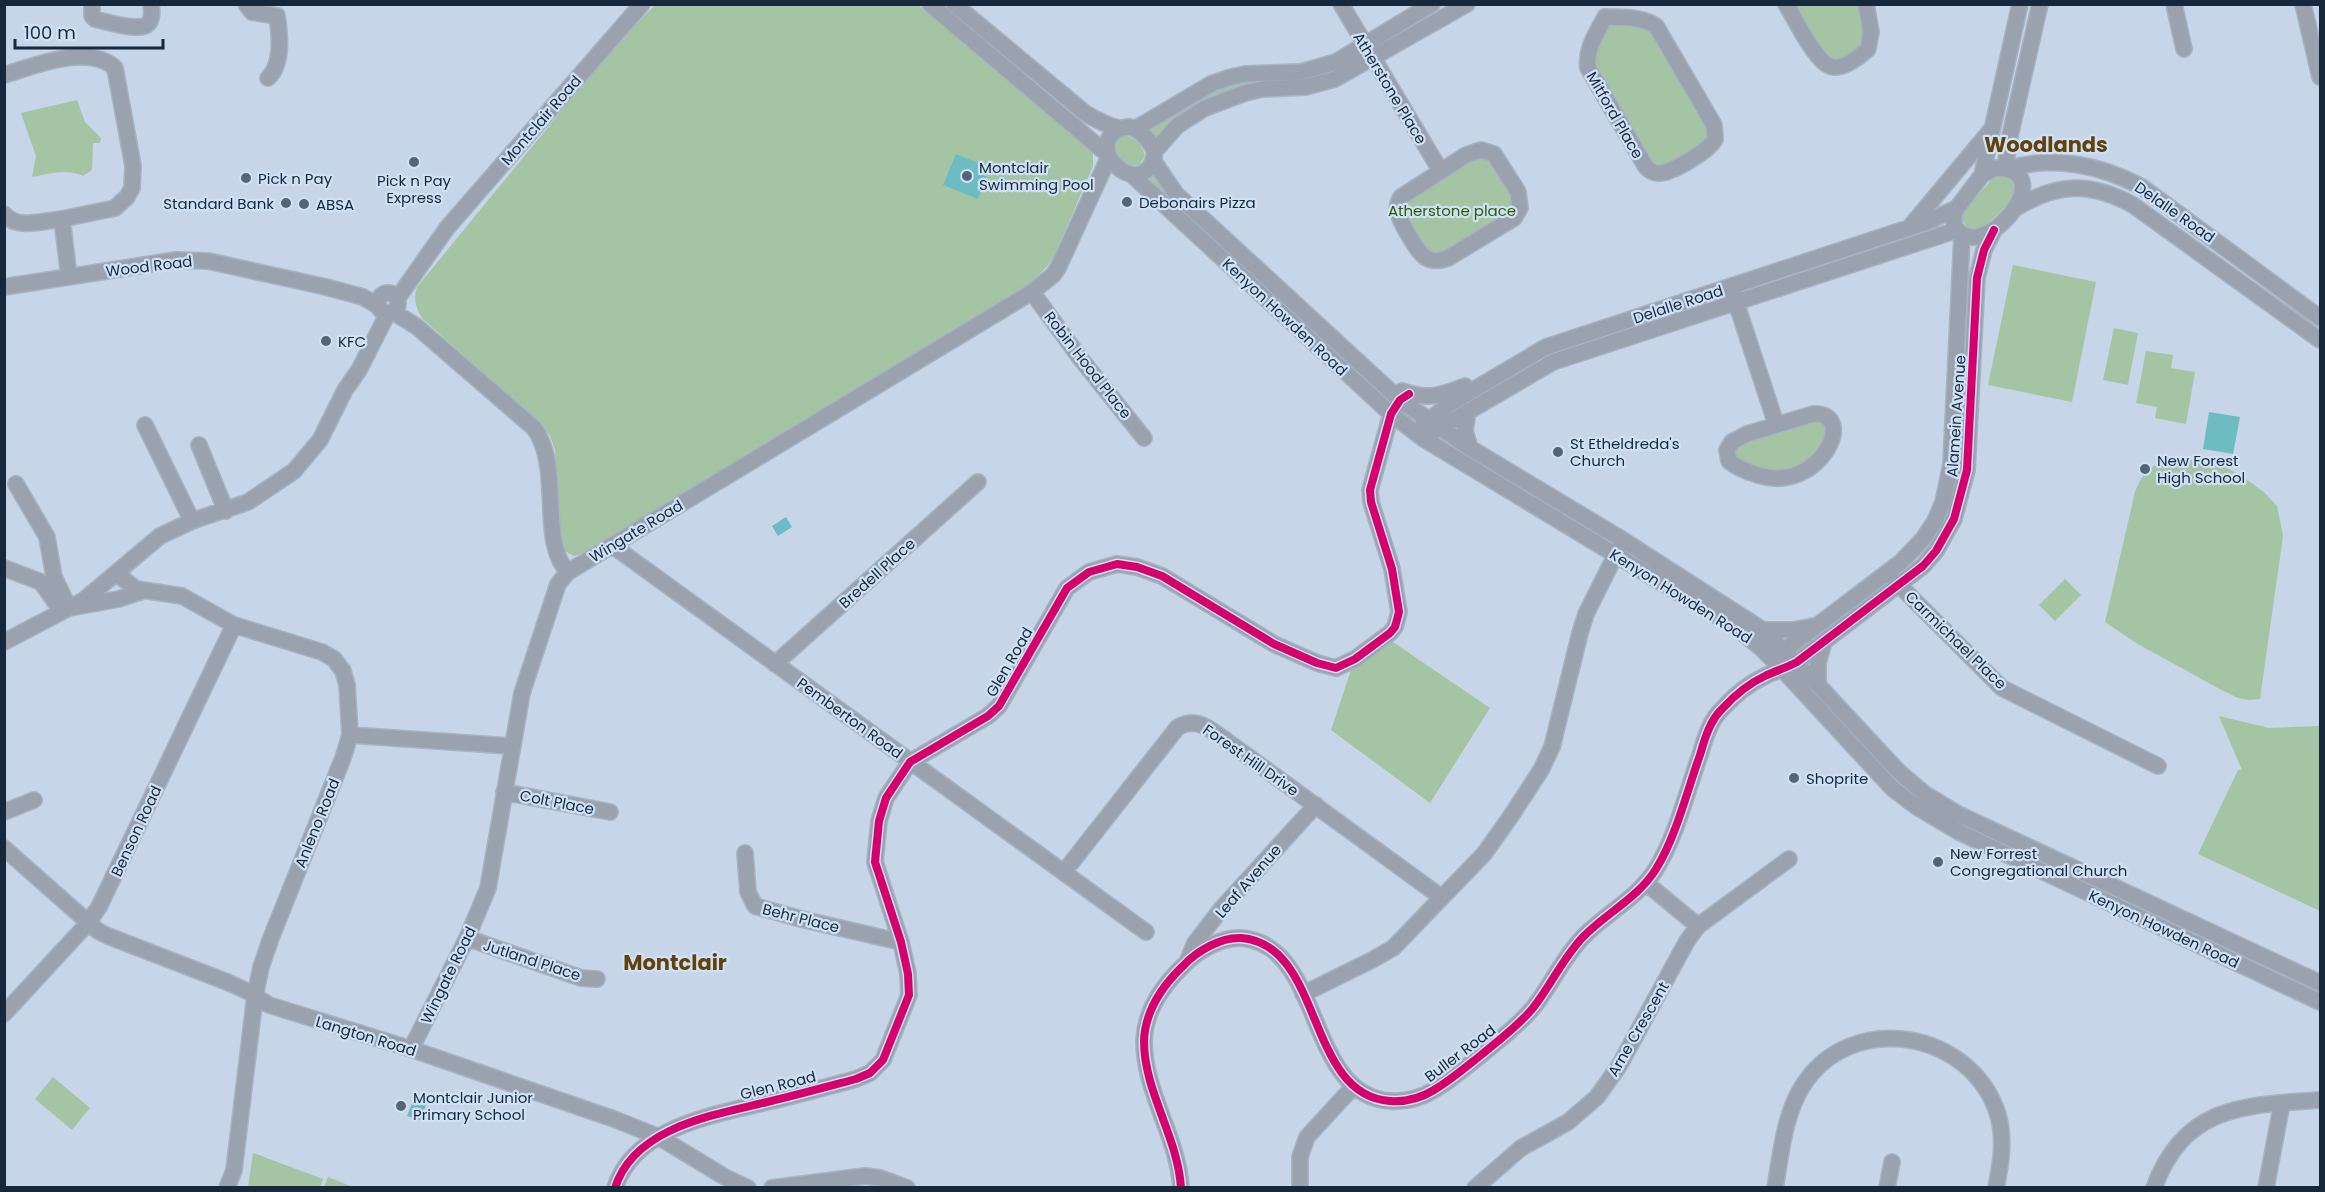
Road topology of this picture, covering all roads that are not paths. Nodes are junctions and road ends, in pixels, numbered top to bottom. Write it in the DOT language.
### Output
graph roads {
  1 [pos="92,4"];
  2 [pos="152,4"];
  3 [pos="246,4"];
  4 [pos="930,4"];
  5 [pos="954,4"];
  6 [pos="1341,4"];
  7 [pos="1432,4"];
  8 [pos="1467,4"];
  9 [pos="1786,4"];
  10 [pos="1866,4"];
  11 [pos="2020,4"];
  12 [pos="2040,4"];
  13 [pos="2174,4"];
  14 [pos="2303,4"];
  15 [pos="637,7"];
  16 [pos="1601,11"];
  17 [pos="2315,28"];
  18 [pos="990,35"];
  19 [pos="1364,45"];
  20 [pos="981,48"];
  21 [pos="2184,49"];
  22 [pos="1372,59"];
  23 [pos="4,75"];
  24 [pos="2320,77"];
  25 [pos="268,78"];
  26 [pos="2002,81"];
  27 [pos="2021,87"];
  28 [pos="1073,104"];
  29 [pos="1063,116"];
  30 [pos="1128,128"];
  31 [pos="1991,130"];
  32 [pos="1108,155"];
  33 [pos="1154,156"];
  34 [pos="2006,169"];
  35 [pos="1440,170"];
  36 [pos="1127,172"];
  37 [pos="1982,175"];
  38 [pos="1095,188"];
  39 [pos="1957,208"];
  40 [pos="2014,209"];
  41 [pos="4,214"];
  42 [pos="62,219"];
  43 [pos="1909,228"];
  44 [pos="1994,230"];
  45 [pos="1959,232"];
  46 [pos="69,277"];
  47 [pos="4,287"];
  48 [pos="1730,287"];
  49 [pos="1032,292"];
  50 [pos="1736,302"];
  51 [pos="388,304"];
  52 [pos="2320,318"];
  53 [pos="2320,340"];
  54 [pos="1485,382"];
  55 [pos="1404,397"];
  56 [pos="1468,411"];
  57 [pos="1391,414"];
  58 [pos="1433,423"];
  59 [pos="145,424"];
  60 [pos="1776,424"];
  61 [pos="1420,436"];
  62 [pos="1144,438"];
  63 [pos="199,445"];
  64 [pos="1470,448"];
  65 [pos="978,482"];
  66 [pos="16,484"];
  67 [pos="226,511"];
  68 [pos="192,521"];
  69 [pos="1623,540"];
  70 [pos="613,546"];
  71 [pos="1615,554"];
  72 [pos="4,568"];
  73 [pos="568,572"];
  74 [pos="116,573"];
  75 [pos="1887,574"];
  76 [pos="1900,585"];
  77 [pos="143,591"];
  78 [pos="65,610"];
  79 [pos="234,625"];
  80 [pos="1818,626"];
  81 [pos="1763,630"];
  82 [pos="4,642"];
  83 [pos="1824,642"];
  84 [pos="1791,657"];
  85 [pos="775,664"];
  86 [pos="1778,665"];
  87 [pos="1818,685"];
  88 [pos="350,735"];
  89 [pos="511,746"];
  90 [pos="910,762"];
  91 [pos="2158,765"];
  92 [pos="504,792"];
  93 [pos="34,800"];
  94 [pos="1316,805"];
  95 [pos="610,812"];
  96 [pos="4,813"];
  97 [pos="4,848"];
  98 [pos="745,853"];
  99 [pos="1789,860"];
  100 [pos="2062,862"];
  101 [pos="1064,872"];
  102 [pos="2055,877"];
  103 [pos="1646,883"];
  104 [pos="1441,897"];
  105 [pos="88,923"];
  106 [pos="1698,926"];
  107 [pos="1146,933"];
  108 [pos="2215,934"];
  109 [pos="467,938"];
  110 [pos="900,942"];
  111 [pos="2208,949"];
  112 [pos="1187,962"];
  113 [pos="597,979"];
  114 [pos="2320,983"];
  115 [pos="1303,994"];
  116 [pos="255,996"];
  117 [pos="2320,1002"];
  118 [pos="4,1014"];
  119 [pos="411,1049"];
  120 [pos="1354,1086"];
  121 [pos="2320,1100"];
  122 [pos="2282,1102"];
  123 [pos="659,1137"];
  124 [pos="1892,1162"];
  125 [pos="227,1188"];
  126 [pos="615,1188"];
  127 [pos="748,1188"];
  128 [pos="772,1188"];
  129 [pos="907,1188"];
  130 [pos="1181,1188"];
  131 [pos="1300,1188"];
  132 [pos="1475,1188"];
  133 [pos="1775,1188"];
  134 [pos="1887,1188"];
  135 [pos="1996,1188"];
  136 [pos="2154,1188"];
  137 [pos="2266,1188"];
  1 -- 2 [label="street"];
  3 -- 25 [label="street"];
  4 -- 20 [label="street"];
  5 -- 18 [label="street"];
  6 -- 19 [label="street, Atherstone Place"];
  7 -- 19 [label="street"];
  8 -- 22 [label="street"];
  9 -- 10 [label="street"];
  11 -- 26 [label="street"];
  12 -- 27 [label="street"];
  13 -- 21 [label="street"];
  14 -- 17 [label="street"];
  15 -- 51 [label="street, Montclair Road"];
  16 -- 16 [label="street, Mitford Place"];
  17 -- 24 [label="street"];
  18 -- 20 [label="street"];
  18 -- 28 [label="street"];
  19 -- 22 [label="street, Atherstone Place"];
  19 -- 30 [label="street"];
  20 -- 29 [label="street"];
  22 -- 33 [label="street"];
  22 -- 35 [label="street, Atherstone Place"];
  23 -- 42 [label="street"];
  26 -- 27 [label="street"];
  26 -- 31 [label="street"];
  27 -- 34 [label="street"];
  28 -- 29 [label="street"];
  28 -- 30 [label="street"];
  29 -- 32 [label="street"];
  30 -- 32 [label="street"];
  30 -- 33 [label="street"];
  31 -- 37 [label="street"];
  31 -- 43 [label="street"];
  32 -- 36 [label="street"];
  32 -- 38 [label="street, Wingate Road"];
  33 -- 36 [label="street"];
  33 -- 55 [label="street, Kenyon Howden Road"];
  34 -- 37 [label="street"];
  34 -- 40 [label="street"];
  34 -- 52 [label="street, Delalle Road"];
  35 -- 35 [label="street"];
  36 -- 38 [label="street, Wingate Road"];
  36 -- 57 [label="street, Kenyon Howden Road"];
  37 -- 39 [label="street"];
  38 -- 49 [label="street, Wingate Road"];
  39 -- 43 [label="street, Delalle Road"];
  39 -- 45 [label="street"];
  40 -- 44 [label="street"];
  40 -- 53 [label="street, Delalle Road"];
  41 -- 42 [label="street"];
  42 -- 46 [label="street"];
  43 -- 48 [label="street, Delalle Road"];
  44 -- 45 [label="street"];
  44 -- 76 [label="street, Alamein Avenue"];
  45 -- 50 [label="street, Delalle Road"];
  45 -- 75 [label="street, Alamein Avenue"];
  46 -- 47 [label="street, Wood Road"];
  46 -- 51 [label="street, Wood Road"];
  48 -- 50 [label="street"];
  48 -- 54 [label="street, Delalle Road"];
  49 -- 62 [label="street, Robin Hood Place"];
  49 -- 70 [label="street, Wingate Road"];
  50 -- 56 [label="street, Delalle Road"];
  50 -- 60 [label="street"];
  51 -- 67 [label="street, Montclair Road"];
  51 -- 73 [label="street, Wood Road"];
  54 -- 55 [label="street"];
  54 -- 58 [label="street, Delalle Road"];
  55 -- 57 [label="street, Glen Road"];
  55 -- 58 [label="street, Kenyon Howden Road"];
  56 -- 58 [label="street, Delalle Road"];
  56 -- 64 [label="street"];
  57 -- 61 [label="street, Kenyon Howden Road"];
  57 -- 90 [label="street, Glen Road"];
  58 -- 61 [label="street, Delalle Road"];
  58 -- 64 [label="street, Kenyon Howden Road"];
  59 -- 68 [label="street"];
  60 -- 60 [label="street"];
  61 -- 71 [label="street, Kenyon Howden Road"];
  63 -- 67 [label="street"];
  64 -- 69 [label="street, Kenyon Howden Road"];
  65 -- 85 [label="street, Bredell Place"];
  66 -- 78 [label="street"];
  67 -- 68 [label="street, Montclair Road"];
  68 -- 74 [label="street, Montclair Road"];
  69 -- 71 [label="street"];
  69 -- 81 [label="street, Kenyon Howden Road"];
  70 -- 73 [label="street, Wingate Road"];
  70 -- 85 [label="street, Pemberton Road"];
  71 -- 86 [label="street, Kenyon Howden Road"];
  71 -- 104 [label="street"];
  72 -- 78 [label="street"];
  73 -- 89 [label="street, Wingate Road"];
  74 -- 77 [label="street, Anleno Road"];
  74 -- 78 [label="street, Montclair Road"];
  75 -- 76 [label="street, Carmichael Place"];
  75 -- 80 [label="street, Alamein Avenue"];
  76 -- 83 [label="street, Alamein Avenue"];
  76 -- 91 [label="street, Carmichael Place"];
  77 -- 78 [label="street, Anleno Road"];
  77 -- 79 [label="street, Anleno Road"];
  78 -- 82 [label="street, Montclair Road"];
  79 -- 88 [label="street, Anleno Road"];
  79 -- 105 [label="street, Benson Road"];
  80 -- 81 [label="street"];
  80 -- 84 [label="street, Alamein Avenue"];
  81 -- 84 [label="street, Kenyon Howden Road"];
  83 -- 84 [label="street, Alamein Avenue"];
  83 -- 87 [label="street"];
  84 -- 86 [label="street, Alamein Avenue"];
  84 -- 87 [label="street, Kenyon Howden Road"];
  85 -- 90 [label="street, Pemberton Road"];
  86 -- 102 [label="street, Kenyon Howden Road"];
  86 -- 103 [label="street, Buller Road"];
  87 -- 100 [label="street, Kenyon Howden Road"];
  88 -- 89 [label="street"];
  88 -- 116 [label="street, Anleno Road"];
  89 -- 92 [label="street, Wingate Road"];
  90 -- 101 [label="street, Pemberton Road"];
  90 -- 110 [label="street, Glen Road"];
  92 -- 95 [label="street, Colt Place"];
  92 -- 109 [label="street, Wingate Road"];
  93 -- 96 [label="street"];
  94 -- 101 [label="street, Forest Hill Drive"];
  94 -- 104 [label="street, Forest Hill Drive"];
  94 -- 112 [label="street, Leaf Avenue"];
  97 -- 105 [label="street, Langton Road"];
  98 -- 110 [label="street, Behr Place"];
  99 -- 106 [label="street, Arne Crescent"];
  100 -- 102 [label="street"];
  100 -- 108 [label="street, Kenyon Howden Road"];
  101 -- 107 [label="street, Pemberton Road"];
  102 -- 111 [label="street, Kenyon Howden Road"];
  103 -- 106 [label="street"];
  103 -- 120 [label="street, Buller Road"];
  104 -- 115 [label="street"];
  105 -- 116 [label="street, Langton Road"];
  105 -- 118 [label="street, Benson Road"];
  106 -- 132 [label="street, Arne Crescent"];
  108 -- 111 [label="street"];
  108 -- 114 [label="street, Kenyon Howden Road"];
  109 -- 113 [label="street, Jutland Place"];
  109 -- 119 [label="street, Wingate Road"];
  110 -- 123 [label="street, Glen Road"];
  111 -- 117 [label="street, Kenyon Howden Road"];
  112 -- 115 [label="street, Buller Road"];
  112 -- 130 [label="street, Buller Road"];
  115 -- 120 [label="street, Buller Road"];
  116 -- 119 [label="street, Langton Road"];
  116 -- 125 [label="street, Anleno Road"];
  119 -- 123 [label="street, Langton Road"];
  120 -- 131 [label="street"];
  121 -- 122 [label="street"];
  122 -- 136 [label="street"];
  122 -- 137 [label="street"];
  123 -- 126 [label="street, Glen Road"];
  123 -- 127 [label="street, Langton Road"];
  124 -- 134 [label="street"];
  128 -- 129 [label="street"];
  133 -- 135 [label="street"];
}
